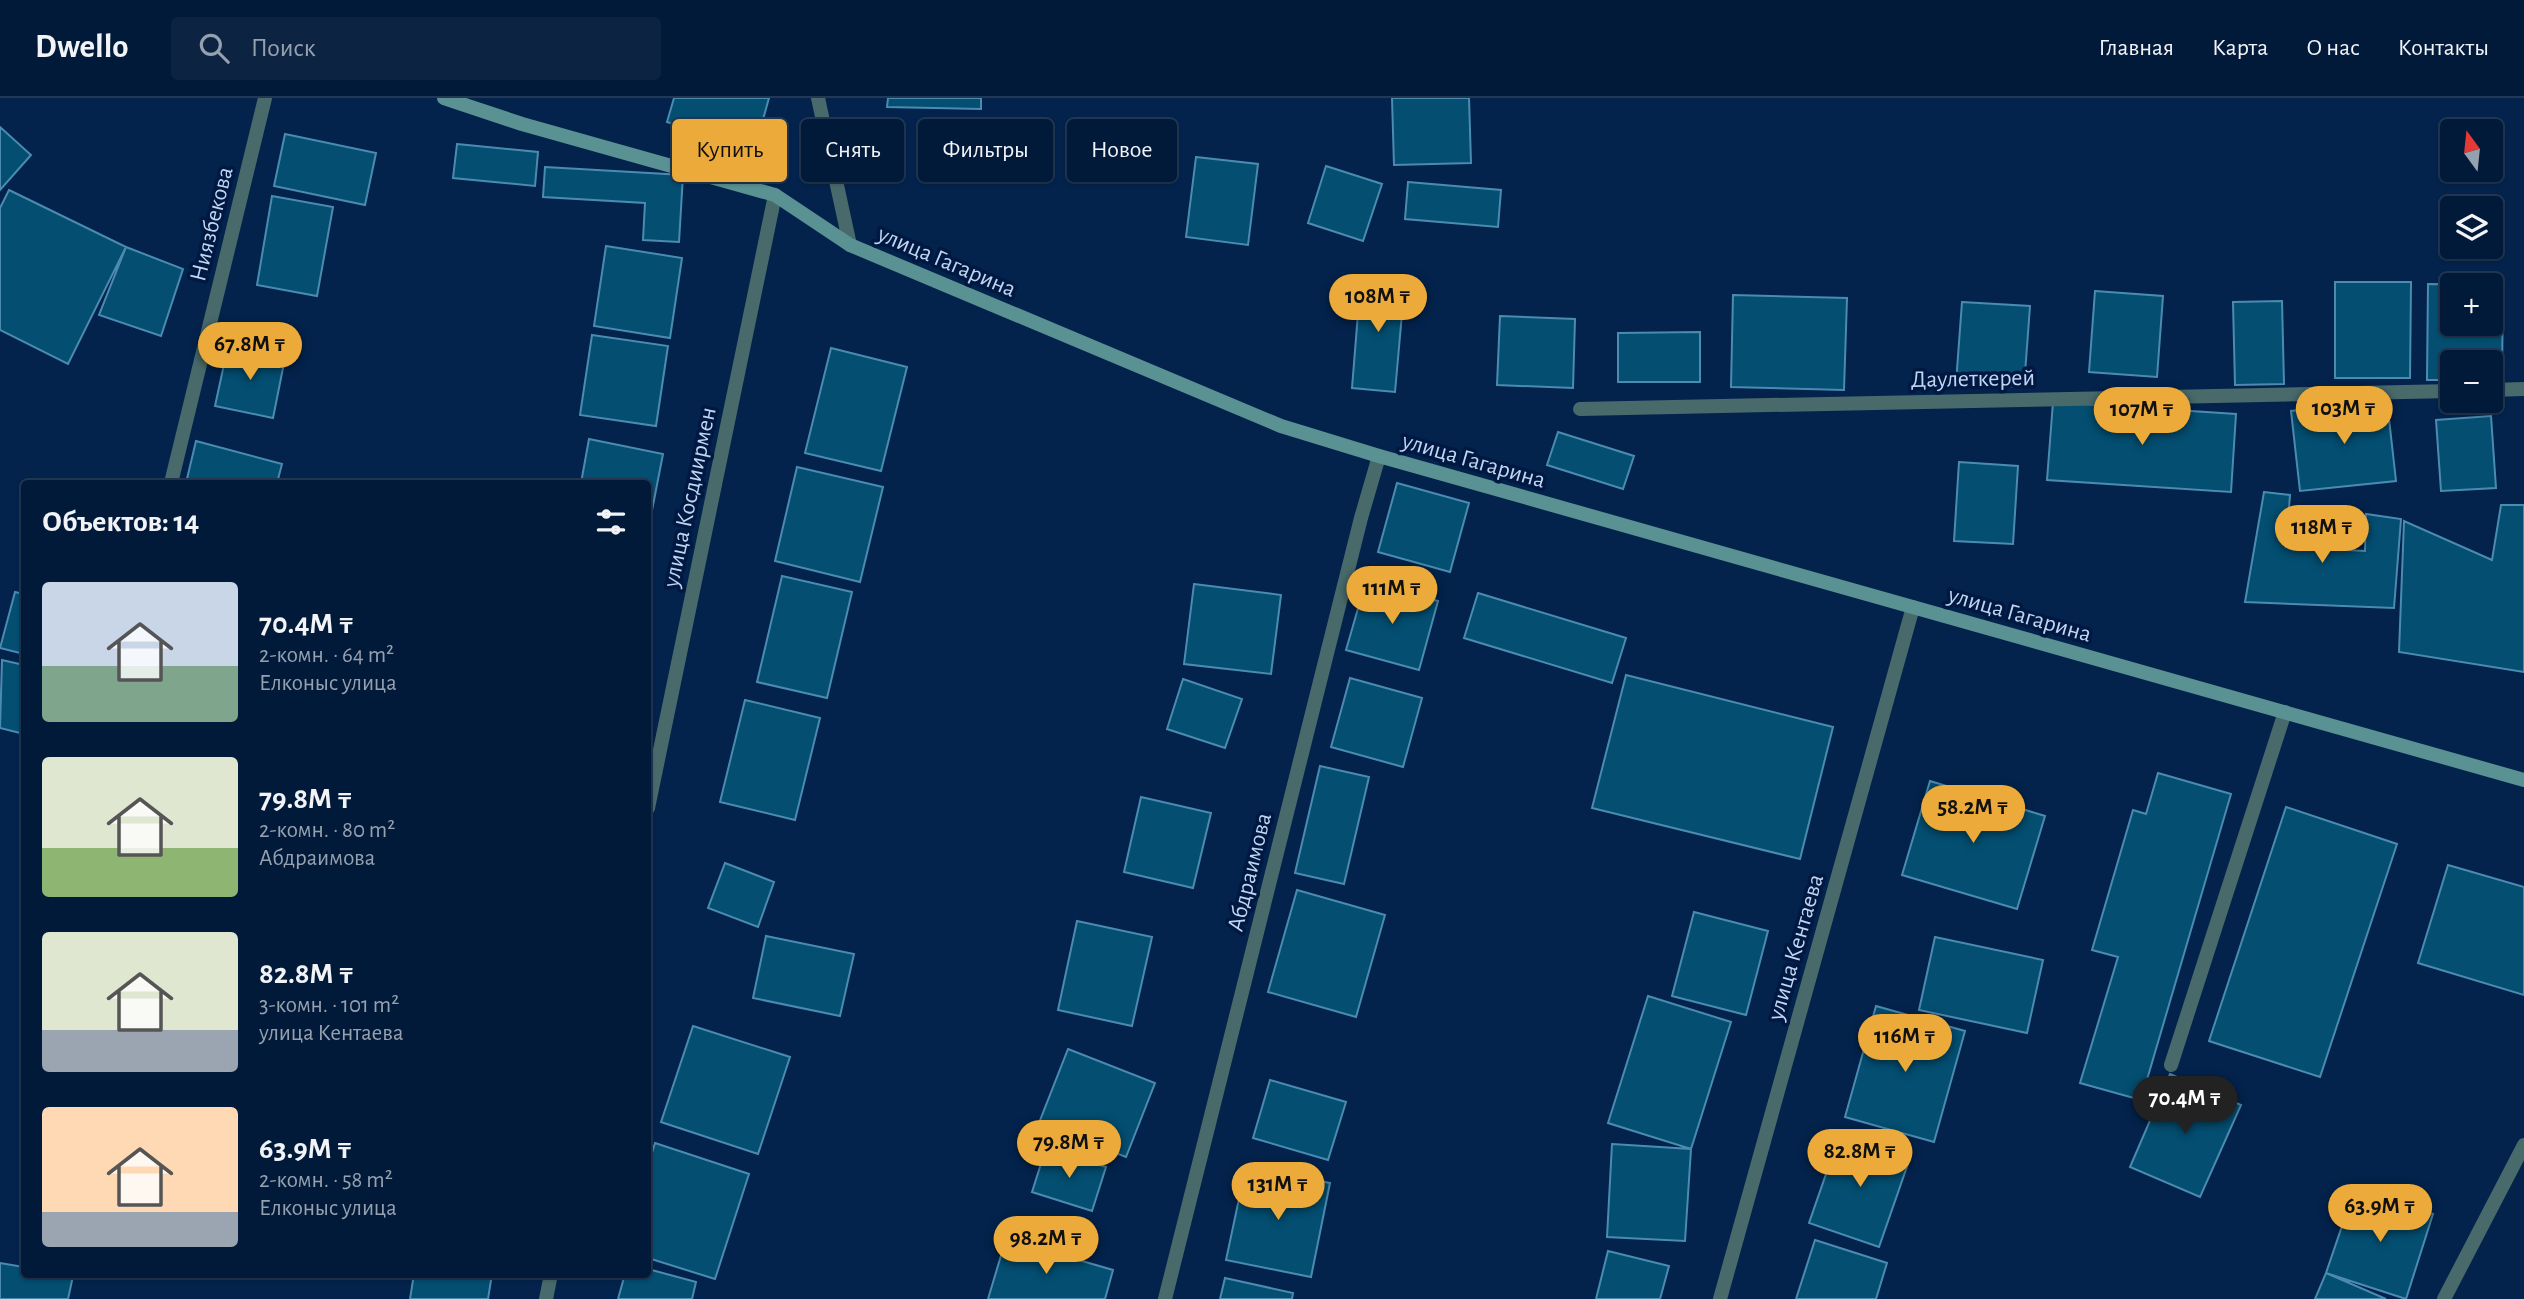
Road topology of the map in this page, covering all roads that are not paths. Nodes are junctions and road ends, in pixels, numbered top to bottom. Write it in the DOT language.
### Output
graph roads {
  1 [pos="265,98"];
  2 [pos="444,98"];
  3 [pos="818,98"];
  4 [pos="775,195"];
  5 [pos="850,245"];
  6 [pos="2524,389"];
  7 [pos="2503,390"];
  8 [pos="2440,391"];
  9 [pos="1580,409"];
  10 [pos="1379,456"];
  11 [pos="172,480"];
  12 [pos="1913,607"];
  13 [pos="2285,712"];
  14 [pos="2524,780"];
  15 [pos="651,794"];
  16 [pos="2171,1065"];
  17 [pos="2524,1145"];
  18 [pos="550,1278"];
  19 [pos="546,1299"];
  20 [pos="1165,1299"];
  21 [pos="1720,1299"];
  22 [pos="2444,1299"];
  1 -- 11 [label="street, Ниязбекова"];
  2 -- 4 [label="main road, улица Гагарина"];
  3 -- 5 [label="street"];
  4 -- 5 [label="main road, улица Гагарина"];
  4 -- 15 [label="street, улица Косдиирмен"];
  5 -- 10 [label="main road, улица Гагарина"];
  6 -- 7 [label="street"];
  8 -- 9 [label="street, Даулеткерей"];
  10 -- 12 [label="main road, улица Гагарина"];
  10 -- 20 [label="street, Абдраимова"];
  12 -- 13 [label="main road, улица Гагарина"];
  12 -- 21 [label="street, улица Кентаева"];
  13 -- 14 [label="main road, улица Гагарина"];
  13 -- 16 [label="street"];
  17 -- 22 [label="street"];
  18 -- 19 [label="street"];
}
